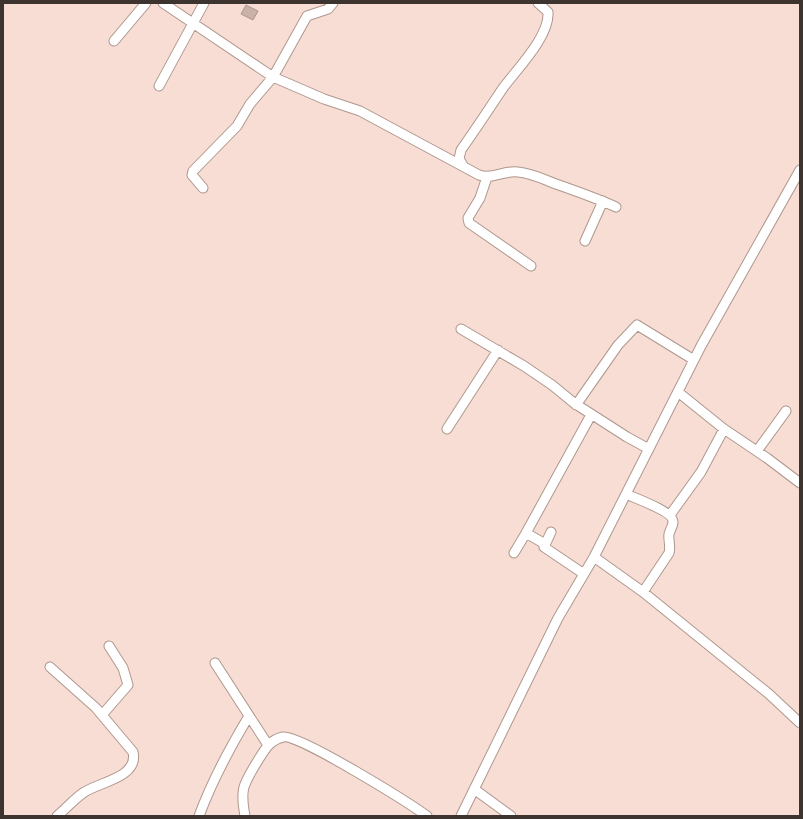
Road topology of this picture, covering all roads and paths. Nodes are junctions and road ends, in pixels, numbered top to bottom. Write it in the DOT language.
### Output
graph roads {
  1 [pos="146,3"];
  2 [pos="163,3"];
  3 [pos="204,3"];
  4 [pos="333,3"];
  5 [pos="538,3"];
  6 [pos="193,23"];
  7 [pos="114,40"];
  8 [pos="273,77"];
  9 [pos="159,86"];
  10 [pos="464,167"];
  11 [pos="800,170"];
  12 [pos="487,177"];
  13 [pos="203,188"];
  14 [pos="603,201"];
  15 [pos="616,207"];
  16 [pos="585,241"];
  17 [pos="531,266"];
  18 [pos="461,329"];
  19 [pos="498,350"];
  20 [pos="694,360"];
  21 [pos="678,392"];
  22 [pos="576,405"];
  23 [pos="786,411"];
  24 [pos="591,414"];
  25 [pos="447,429"];
  26 [pos="724,429"];
  27 [pos="649,449"];
  28 [pos="757,451"];
  29 [pos="800,483"];
  30 [pos="626,494"];
  31 [pos="670,515"];
  32 [pos="551,532"];
  33 [pos="526,533"];
  34 [pos="545,544"];
  35 [pos="514,553"];
  36 [pos="594,557"];
  37 [pos="584,574"];
  38 [pos="643,592"];
  39 [pos="109,646"];
  40 [pos="215,663"];
  41 [pos="50,667"];
  42 [pos="102,714"];
  43 [pos="249,716"];
  44 [pos="800,723"];
  45 [pos="268,745"];
  46 [pos="474,789"];
  47 [pos="57,816"];
  48 [pos="199,816"];
  49 [pos="245,816"];
  50 [pos="427,816"];
  51 [pos="461,816"];
  52 [pos="511,816"];
  1 -- 7 [label="street"];
  2 -- 6 [label="street"];
  3 -- 6 [label="street"];
  4 -- 8 [label="street"];
  5 -- 10 [label="street"];
  6 -- 8 [label="street"];
  6 -- 9 [label="street"];
  8 -- 10 [label="street"];
  8 -- 13 [label="street"];
  10 -- 12 [label="street"];
  11 -- 20 [label="street"];
  12 -- 14 [label="street"];
  12 -- 17 [label="street"];
  14 -- 15 [label="street"];
  14 -- 16 [label="street"];
  18 -- 19 [label="street"];
  19 -- 22 [label="street"];
  19 -- 25 [label="street"];
  20 -- 21 [label="street"];
  20 -- 22 [label="street"];
  21 -- 26 [label="street"];
  21 -- 27 [label="street"];
  22 -- 24 [label="street"];
  23 -- 28 [label="street"];
  24 -- 27 [label="street"];
  24 -- 33 [label="street"];
  26 -- 28 [label="street"];
  26 -- 31 [label="street"];
  27 -- 30 [label="street"];
  28 -- 29 [label="street"];
  30 -- 31 [label="street"];
  30 -- 36 [label="street"];
  31 -- 38 [label="street"];
  32 -- 34 [label="street"];
  33 -- 34 [label="street"];
  33 -- 35 [label="street"];
  34 -- 37 [label="street"];
  36 -- 37 [label="street"];
  36 -- 38 [label="street"];
  37 -- 46 [label="street"];
  38 -- 44 [label="street"];
  39 -- 42 [label="street"];
  40 -- 43 [label="street"];
  41 -- 42 [label="street"];
  42 -- 47 [label="street"];
  43 -- 45 [label="street"];
  43 -- 48 [label="street"];
  45 -- 49 [label="street"];
  45 -- 50 [label="street"];
  46 -- 51 [label="street"];
  46 -- 52 [label="street"];
}
